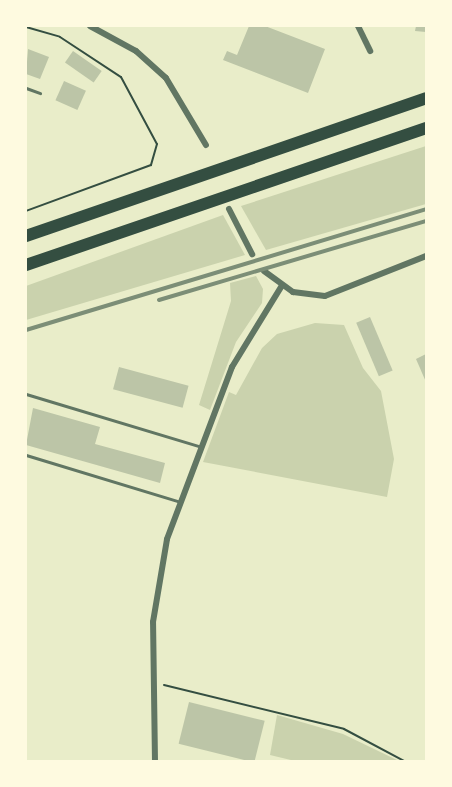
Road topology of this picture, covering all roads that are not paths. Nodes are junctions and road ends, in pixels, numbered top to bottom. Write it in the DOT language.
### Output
graph roads {
  1 [pos="90,26"];
  2 [pos="358,26"];
  3 [pos="370,51"];
  4 [pos="26,88"];
  5 [pos="40,93"];
  6 [pos="426,98"];
  7 [pos="426,128"];
  8 [pos="206,145"];
  9 [pos="229,209"];
  10 [pos="26,236"];
  11 [pos="252,254"];
  12 [pos="426,256"];
  13 [pos="26,266"];
  14 [pos="264,271"];
  15 [pos="281,287"];
  16 [pos="26,393"];
  17 [pos="202,447"];
  18 [pos="26,455"];
  19 [pos="181,502"];
  20 [pos="155,762"];
  1 -- 8 [label="street"];
  2 -- 3 [label="street"];
  4 -- 5 [label="lane"];
  6 -- 10 [label="highway"];
  7 -- 13 [label="highway"];
  9 -- 11 [label="street"];
  12 -- 15 [label="street"];
  14 -- 15 [label="street"];
  15 -- 17 [label="street"];
  16 -- 17 [label="lane"];
  17 -- 19 [label="street"];
  18 -- 19 [label="lane"];
  19 -- 20 [label="street"];
}
